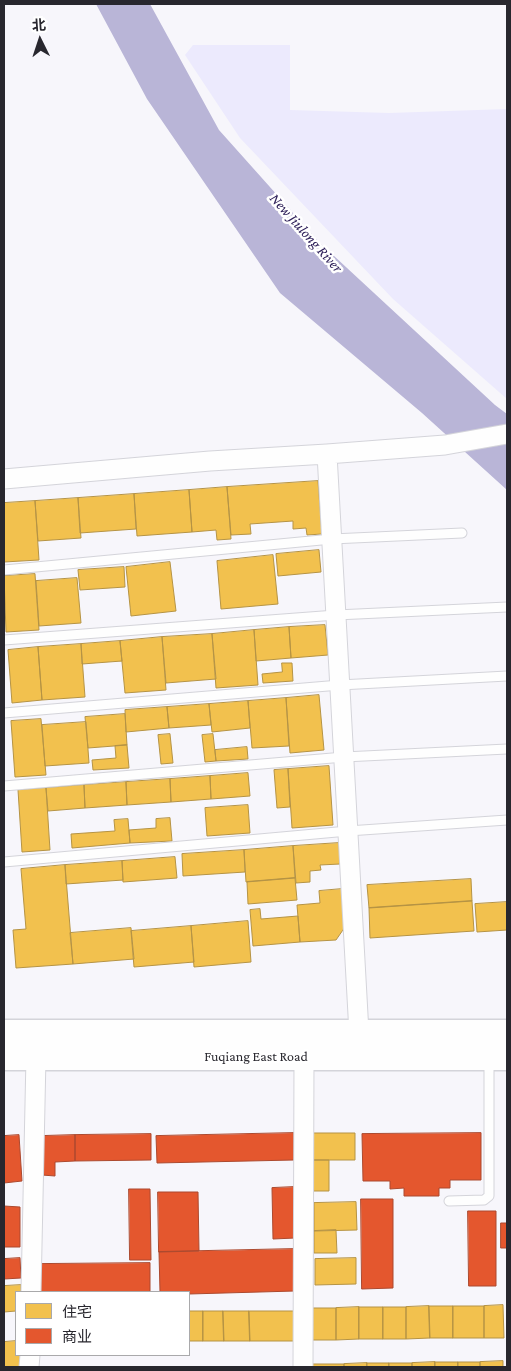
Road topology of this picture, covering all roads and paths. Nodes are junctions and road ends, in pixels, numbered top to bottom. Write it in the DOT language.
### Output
graph roads {
  1 [pos="507,434"];
  2 [pos="327,454"];
  3 [pos="4,479"];
  4 [pos="462,533"];
  5 [pos="332,539"];
  6 [pos="4,570"];
  7 [pos="507,607"];
  8 [pos="336,615"];
  9 [pos="4,640"];
  10 [pos="507,676"];
  11 [pos="340,685"];
  12 [pos="4,713"];
  13 [pos="507,749"];
  14 [pos="344,757"];
  15 [pos="4,786"];
  16 [pos="507,820"];
  17 [pos="348,831"];
  18 [pos="4,862"];
  19 [pos="4,1033"];
  20 [pos="359,1033"];
  21 [pos="507,1033"];
  22 [pos="4,1057"];
  23 [pos="36,1057"];
  24 [pos="304,1057"];
  25 [pos="498,1057"];
  26 [pos="449,1201"];
  27 [pos="31,1291"];
  28 [pos="303,1367"];
  1 -- 2 [label="street"];
  2 -- 3 [label="street"];
  2 -- 5 [label="street"];
  4 -- 5 [label="lane"];
  5 -- 6 [label="lane"];
  5 -- 8 [label="street"];
  7 -- 8 [label="lane"];
  8 -- 9 [label="lane"];
  8 -- 11 [label="street"];
  10 -- 11 [label="lane"];
  11 -- 12 [label="lane"];
  11 -- 14 [label="street"];
  13 -- 14 [label="lane"];
  14 -- 15 [label="lane"];
  14 -- 17 [label="street"];
  16 -- 17 [label="lane"];
  17 -- 18 [label="lane"];
  17 -- 20 [label="street"];
  19 -- 20 [label="main road, Fuqiang East Road"];
  20 -- 21 [label="main road, Fuqiang East Road"];
  22 -- 23 [label="main road, Fuqiang East Road"];
  23 -- 24 [label="main road, Fuqiang East Road"];
  23 -- 27 [label="street"];
  24 -- 25 [label="main road, Fuqiang East Road"];
  24 -- 28 [label="street"];
  25 -- 26 [label="lane"];
}
